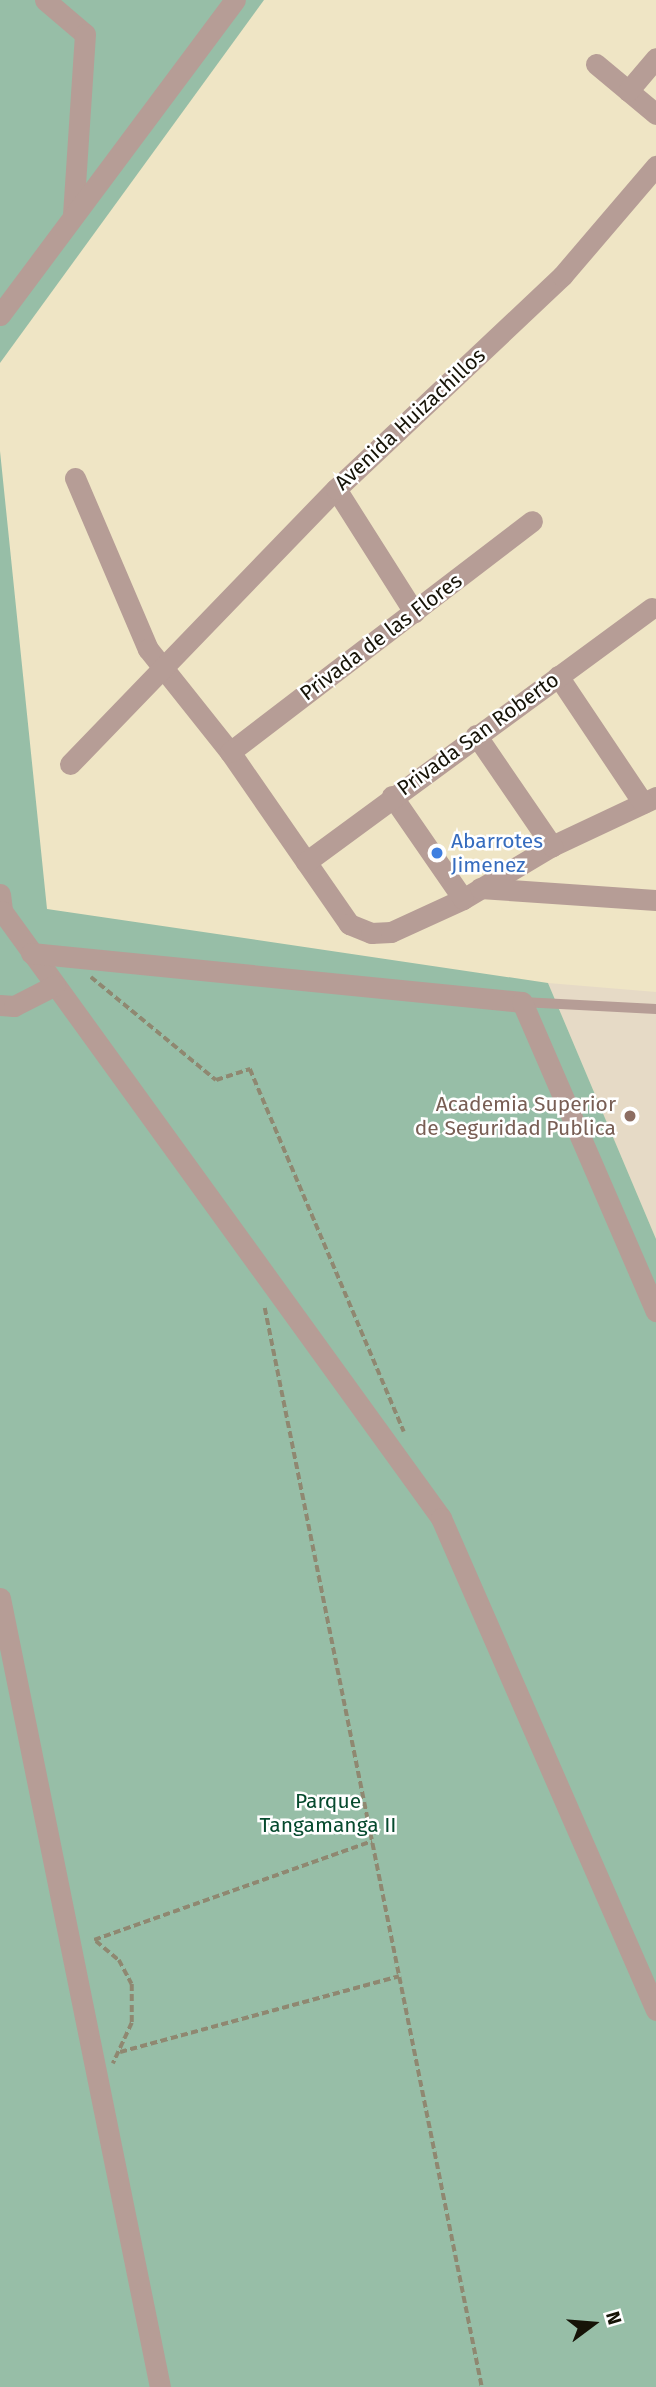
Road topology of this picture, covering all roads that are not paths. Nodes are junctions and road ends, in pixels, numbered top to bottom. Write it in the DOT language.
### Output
graph roads {
  1 [pos="45,0"];
  2 [pos="235,0"];
  3 [pos="656,58"];
  4 [pos="596,64"];
  5 [pos="628,91"];
  6 [pos="656,114"];
  7 [pos="652,181"];
  8 [pos="72,218"];
  9 [pos="0,315"];
  10 [pos="75,478"];
  11 [pos="336,489"];
  12 [pos="532,521"];
  13 [pos="652,608"];
  14 [pos="414,612"];
  15 [pos="160,669"];
  16 [pos="558,676"];
  17 [pos="476,735"];
  18 [pos="230,752"];
  19 [pos="70,764"];
  20 [pos="392,796"];
  21 [pos="650,800"];
  22 [pos="552,846"];
  23 [pos="306,862"];
  24 [pos="471,894"];
  25 [pos="656,900"];
  26 [pos="0,907"];
  27 [pos="31,953"];
  28 [pos="55,985"];
  29 [pos="522,1002"];
  30 [pos="0,1005"];
  31 [pos="656,1009"];
  32 [pos="656,1311"];
  33 [pos="0,1598"];
  34 [pos="656,2010"];
  35 [pos="160,2387"];
  1 -- 8 [label="street"];
  2 -- 8 [label="street"];
  3 -- 5 [label="street"];
  4 -- 5 [label="street"];
  5 -- 6 [label="street"];
  7 -- 11 [label="street, Avenida Huizachillos"];
  8 -- 9 [label="street"];
  10 -- 15 [label="street"];
  11 -- 14 [label="street"];
  11 -- 15 [label="street, Avenida Huizachillos"];
  12 -- 14 [label="street, Privada de las Flores"];
  13 -- 16 [label="street, Privada San Roberto"];
  14 -- 18 [label="street, Privada de las Flores"];
  15 -- 18 [label="street"];
  15 -- 19 [label="street, Avenida Huizachillos"];
  16 -- 17 [label="street, Privada San Roberto"];
  16 -- 21 [label="street"];
  17 -- 20 [label="street, Privada San Roberto"];
  17 -- 22 [label="street"];
  18 -- 23 [label="street"];
  20 -- 23 [label="street, Privada San Roberto"];
  20 -- 24 [label="street"];
  21 -- 22 [label="street"];
  22 -- 24 [label="street"];
  23 -- 24 [label="street"];
  24 -- 25 [label="street"];
  26 -- 27 [label="street"];
  27 -- 28 [label="street"];
  27 -- 29 [label="street"];
  28 -- 30 [label="street"];
  28 -- 34 [label="street"];
  29 -- 31 [label="lane"];
  29 -- 32 [label="street"];
  33 -- 35 [label="street"];
}
